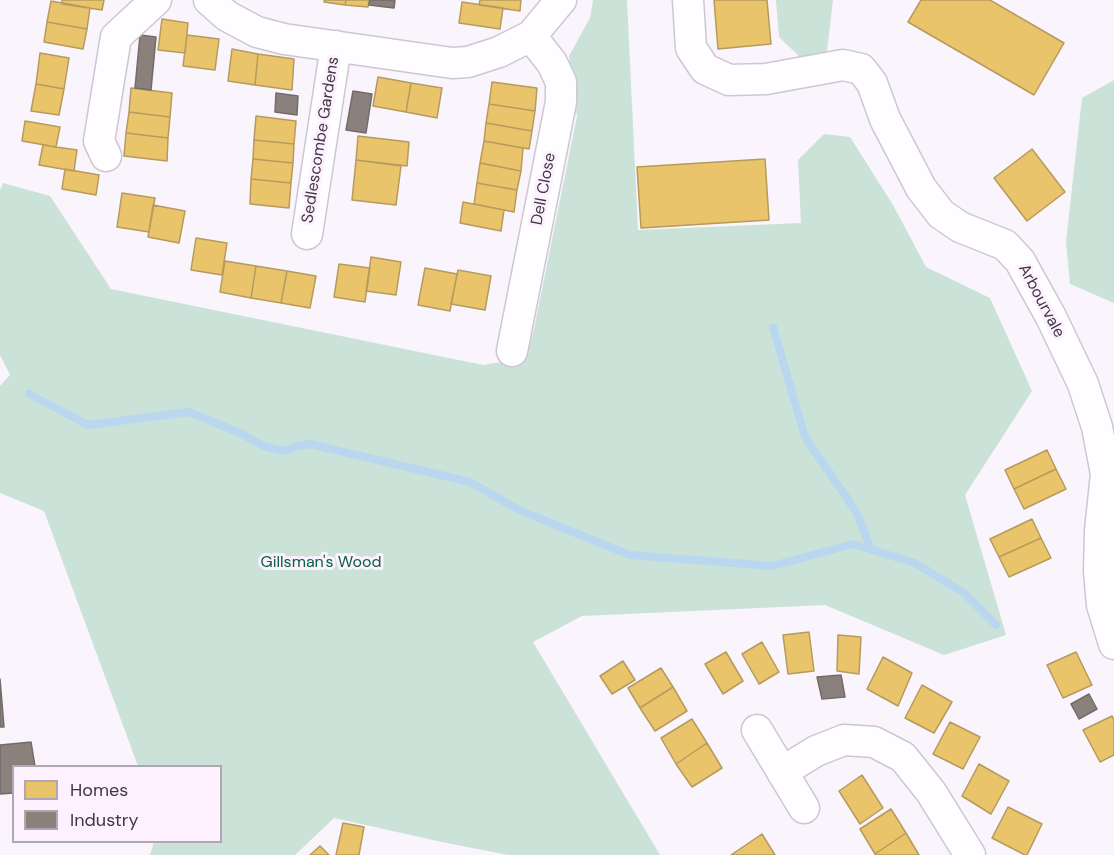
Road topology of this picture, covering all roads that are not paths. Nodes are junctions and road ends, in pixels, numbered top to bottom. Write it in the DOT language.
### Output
graph roads {
  1 [pos="156,0"];
  2 [pos="209,0"];
  3 [pos="561,0"];
  4 [pos="688,0"];
  5 [pos="531,36"];
  6 [pos="336,46"];
  7 [pos="106,156"];
  8 [pos="307,234"];
  9 [pos="512,351"];
  10 [pos="1114,644"];
  11 [pos="758,730"];
  12 [pos="782,772"];
  13 [pos="804,808"];
  14 [pos="970,855"];
  1 -- 7 [label="street"];
  2 -- 6 [label="street, Sedlescombe Gardens"];
  3 -- 5 [label="street, Sedlescombe Gardens"];
  4 -- 10 [label="street, Arbourvale"];
  5 -- 6 [label="street, Sedlescombe Gardens"];
  5 -- 9 [label="street, Dell Close"];
  6 -- 8 [label="street, Sedlescombe Gardens"];
  11 -- 12 [label="street"];
  12 -- 13 [label="street"];
  12 -- 14 [label="street"];
}
